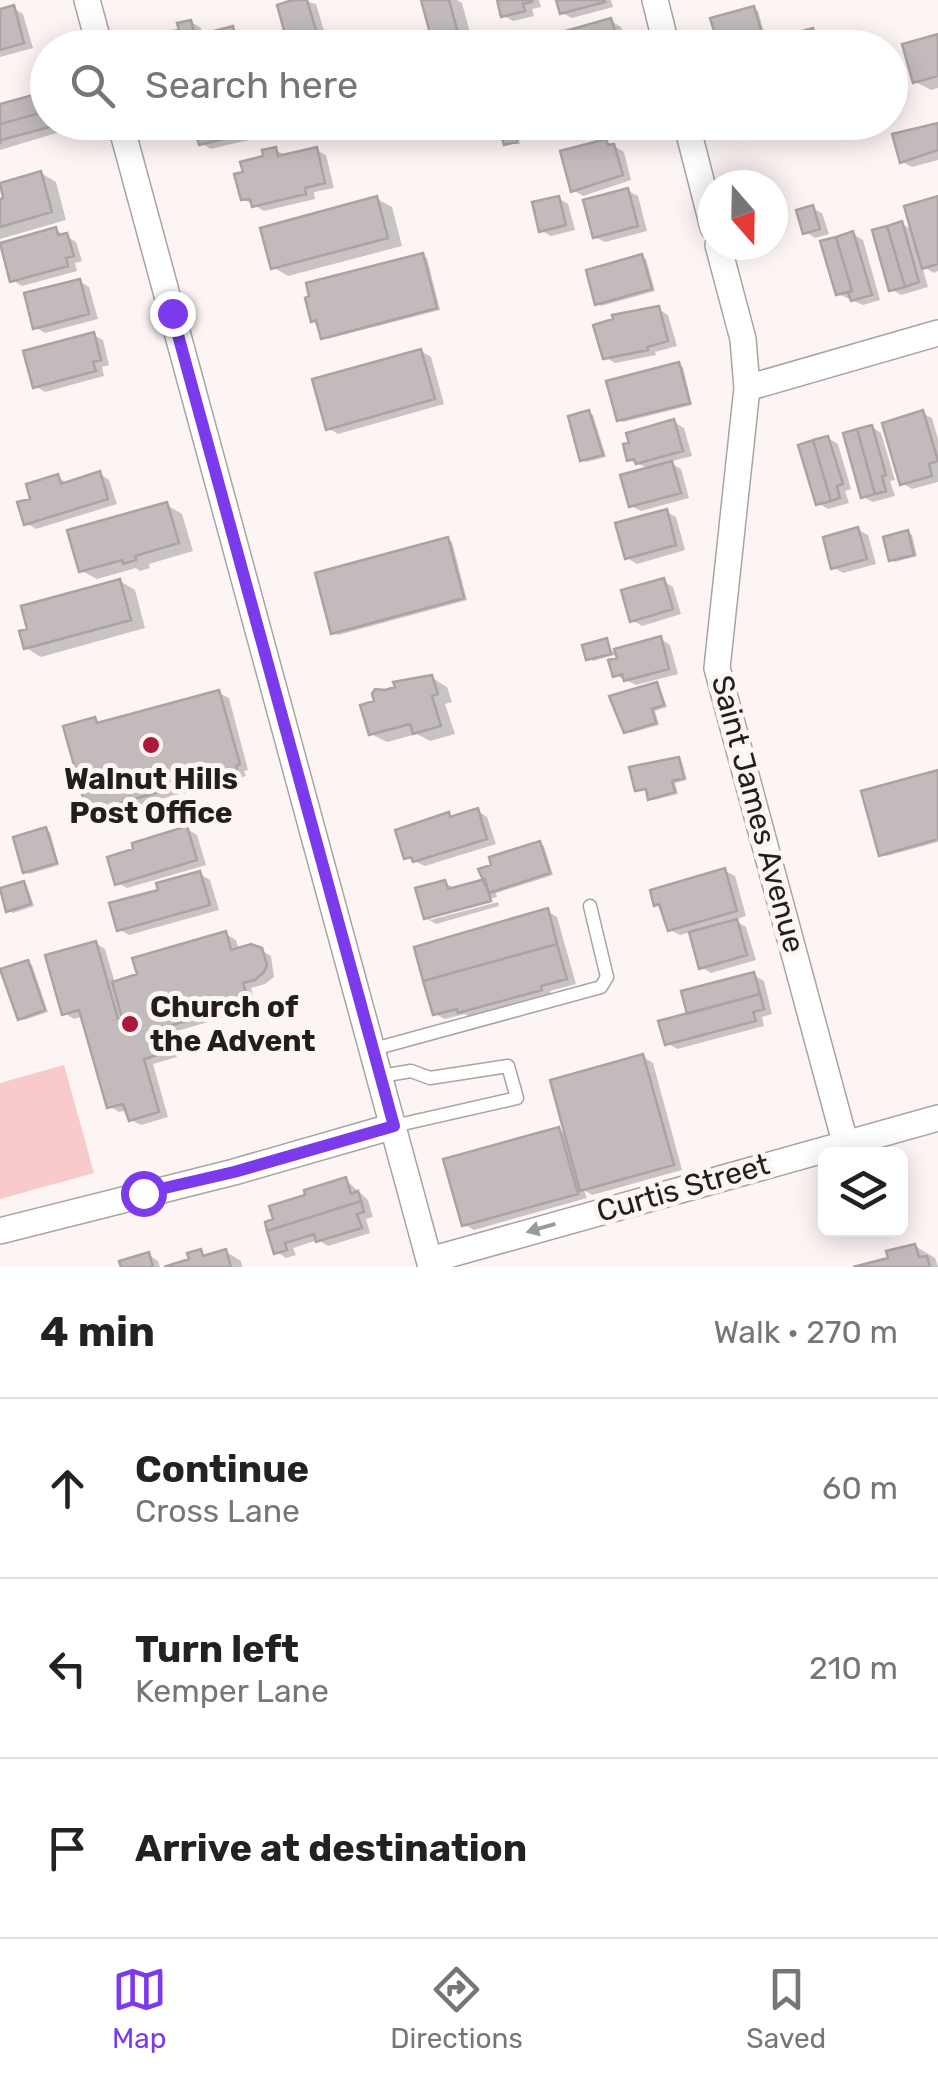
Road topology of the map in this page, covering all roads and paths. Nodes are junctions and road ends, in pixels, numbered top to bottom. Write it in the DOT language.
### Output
graph roads {
  1 [pos="654,0"];
  2 [pos="94,2"];
  3 [pos="98,30"];
  4 [pos="662,30"];
  5 [pos="125,140"];
  6 [pos="691,140"];
  7 [pos="698,170"];
  8 [pos="722,260"];
  9 [pos="938,332"];
  10 [pos="747,388"];
  11 [pos="590,906"];
  12 [pos="374,1049"];
  13 [pos="381,1076"];
  14 [pos="938,1118"];
  15 [pos="394,1126"];
  16 [pos="845,1142"];
  17 [pos="0,1232"];
  18 [pos="430,1264"];
  1 -- 4 [label="street"];
  2 -- 3 [label="street"];
  5 -- 12 [label="street"];
  6 -- 7 [label="street"];
  8 -- 10 [label="street, Saint James Avenue"];
  9 -- 10 [label="street"];
  10 -- 16 [label="street, Saint James Avenue"];
  11 -- 12 [label="lane"];
  12 -- 13 [label="street"];
  13 -- 15 [label="street"];
  13 -- 15 [label="lane"];
  14 -- 16 [label="street, Curtis Street"];
  15 -- 17 [label="street"];
  15 -- 18 [label="street"];
  16 -- 18 [label="street, Curtis Street, one-way"];
}
